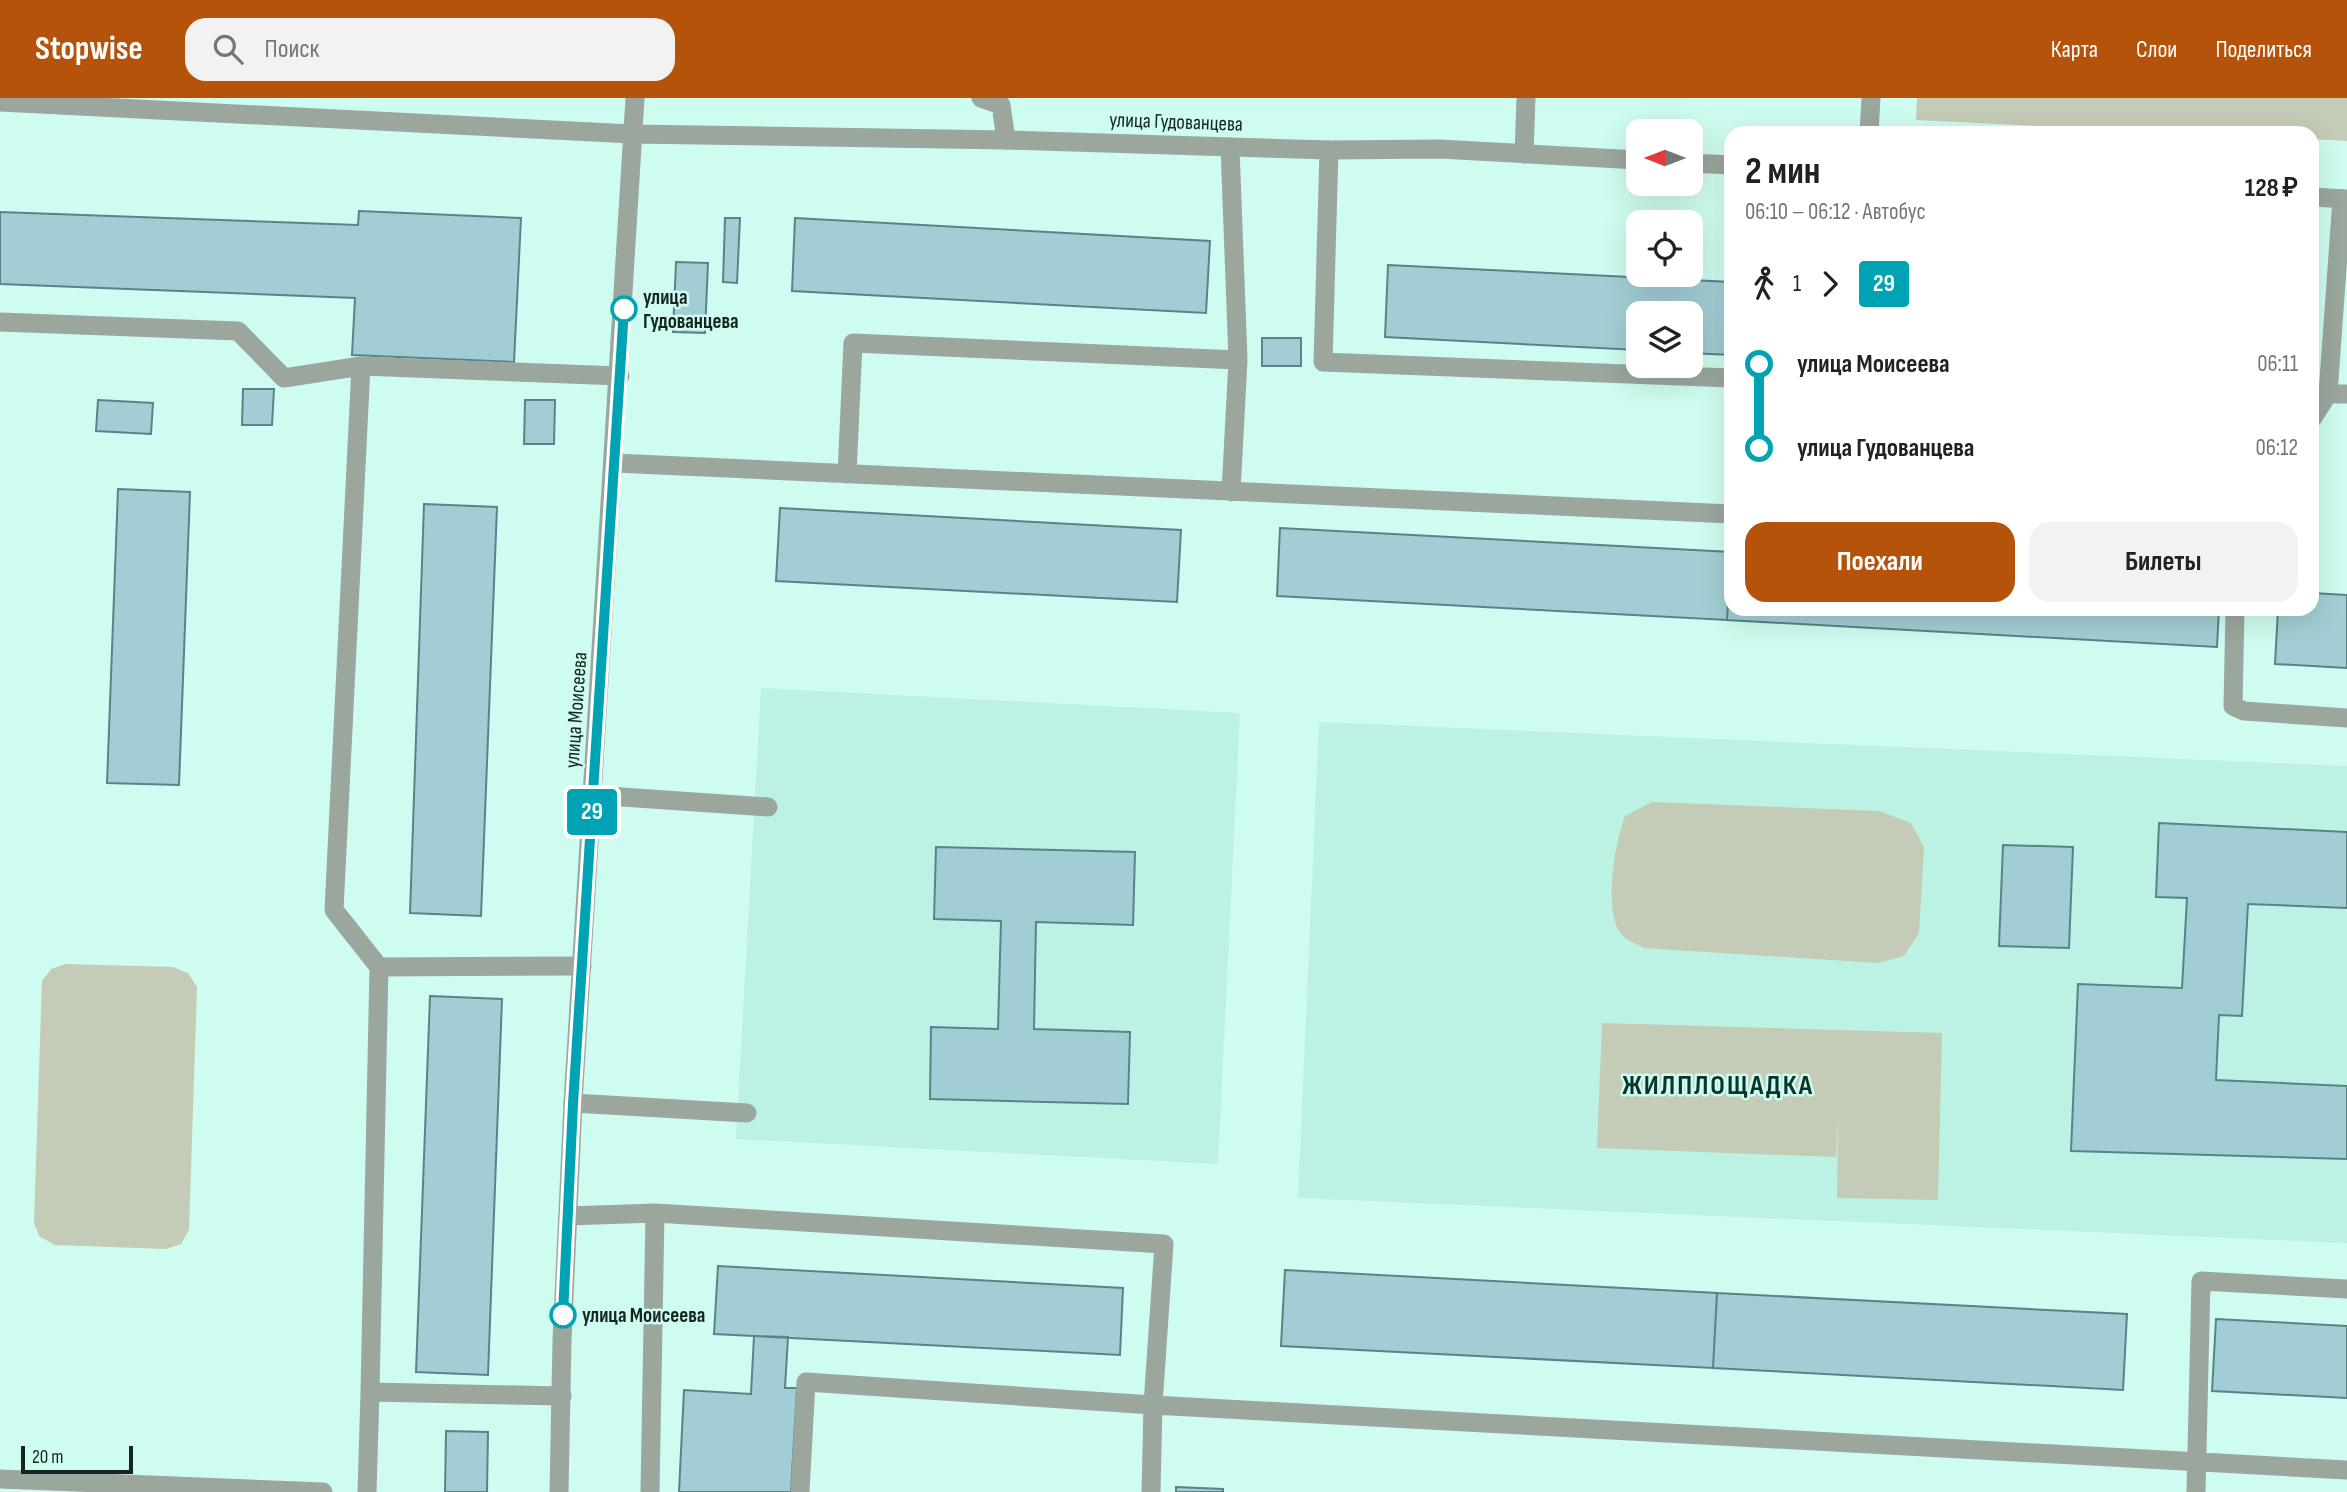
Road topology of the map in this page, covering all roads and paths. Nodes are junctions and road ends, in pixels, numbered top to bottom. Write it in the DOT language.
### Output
graph roads {
  1 [pos="635,98"];
  2 [pos="981,98"];
  3 [pos="1526,98"];
  4 [pos="1871,98"];
  5 [pos="0,102"];
  6 [pos="1869,126"];
  7 [pos="632,134"];
  8 [pos="1006,140"];
  9 [pos="1230,147"];
  10 [pos="1329,150"];
  11 [pos="1524,154"];
  12 [pos="1626,159"];
  13 [pos="1703,164"];
  14 [pos="1724,165"];
  15 [pos="2319,197"];
  16 [pos="2345,199"];
  17 [pos="0,322"];
  18 [pos="1238,360"];
  19 [pos="360,366"];
  20 [pos="620,376"];
  21 [pos="1724,378"];
  22 [pos="2329,394"];
  23 [pos="2319,409"];
  24 [pos="615,463"];
  25 [pos="847,474"];
  26 [pos="1231,492"];
  27 [pos="1724,514"];
  28 [pos="2235,616"];
  29 [pos="2347,719"];
  30 [pos="593,794"];
  31 [pos="768,807"];
  32 [pos="582,966"];
  33 [pos="379,967"];
  34 [pos="573,1104"];
  35 [pos="747,1113"];
  36 [pos="654,1213"];
  37 [pos="568,1216"];
  38 [pos="2347,1289"];
  39 [pos="370,1392"];
  40 [pos="562,1396"];
  41 [pos="1153,1405"];
  42 [pos="2197,1462"];
  43 [pos="2347,1470"];
  44 [pos="0,1479"];
  45 [pos="323,1492"];
  46 [pos="367,1492"];
  47 [pos="559,1492"];
  48 [pos="650,1492"];
  49 [pos="800,1492"];
  50 [pos="1151,1492"];
  51 [pos="2196,1492"];
  1 -- 7 [label="street, улица Моисеева"];
  2 -- 8 [label="street"];
  3 -- 11 [label="street"];
  4 -- 6 [label="street"];
  5 -- 7 [label="street, улица Гудованцева"];
  7 -- 8 [label="street, улица Гудованцева"];
  7 -- 20 [label="street, улица Моисеева"];
  8 -- 9 [label="street, улица Гудованцева"];
  9 -- 10 [label="street, улица Гудованцева"];
  9 -- 18 [label="street"];
  10 -- 11 [label="street, улица Гудованцева"];
  10 -- 21 [label="street"];
  11 -- 12 [label="street, улица Гудованцева"];
  13 -- 14 [label="street"];
  15 -- 16 [label="street"];
  16 -- 22 [label="street"];
  17 -- 19 [label="street"];
  18 -- 25 [label="street"];
  18 -- 26 [label="street"];
  19 -- 20 [label="street"];
  19 -- 33 [label="street"];
  20 -- 24 [label="street, улица Моисеева"];
  22 -- 23 [label="street"];
  24 -- 25 [label="street"];
  24 -- 30 [label="street, улица Моисеева"];
  25 -- 26 [label="street"];
  26 -- 27 [label="street"];
  28 -- 29 [label="street"];
  30 -- 31 [label="street"];
  30 -- 32 [label="street, улица Моисеева"];
  32 -- 33 [label="street"];
  32 -- 34 [label="street, улица Моисеева"];
  33 -- 39 [label="street"];
  34 -- 35 [label="street"];
  34 -- 37 [label="street, улица Моисеева"];
  36 -- 37 [label="street"];
  36 -- 41 [label="street"];
  36 -- 48 [label="street"];
  37 -- 40 [label="street, улица Моисеева"];
  38 -- 42 [label="street"];
  39 -- 40 [label="street"];
  39 -- 46 [label="street"];
  40 -- 47 [label="street, улица Моисеева"];
  41 -- 42 [label="street"];
  41 -- 49 [label="street"];
  41 -- 50 [label="street"];
  42 -- 43 [label="street"];
  42 -- 51 [label="street"];
  44 -- 45 [label="street"];
}
